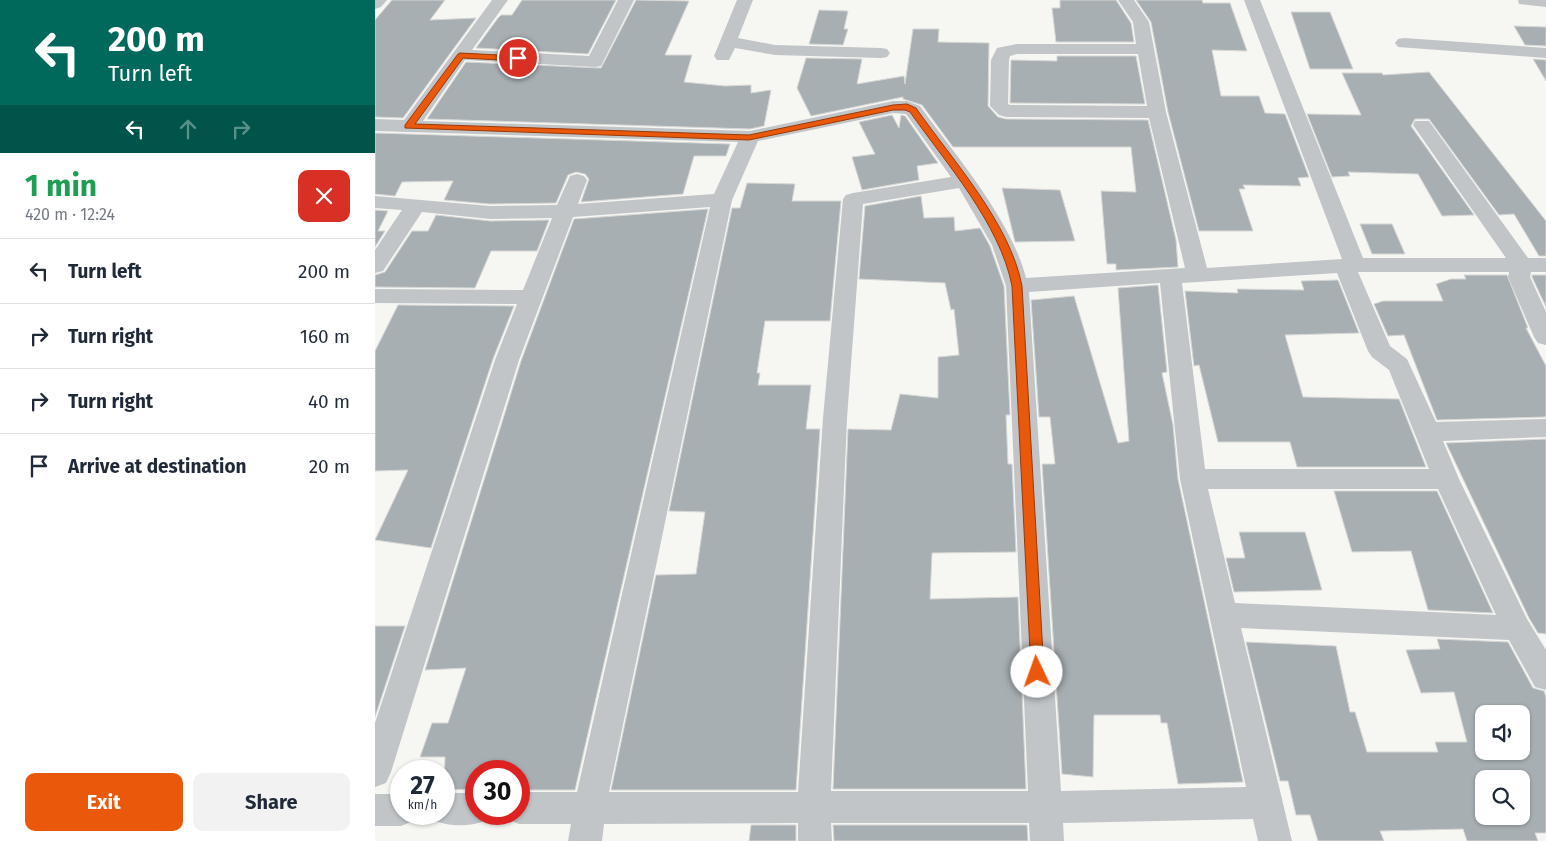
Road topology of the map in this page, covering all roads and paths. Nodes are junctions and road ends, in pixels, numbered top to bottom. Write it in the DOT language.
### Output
graph roads {
  1 [pos="379,0"];
  2 [pos="500,0"];
  3 [pos="626,0"];
  4 [pos="745,0"];
  5 [pos="1126,0"];
  6 [pos="1252,0"];
  7 [pos="1525,1"];
  8 [pos="1546,2"];
  9 [pos="375,4"];
  10 [pos="1404,44"];
  11 [pos="1146,49"];
  12 [pos="881,53"];
  13 [pos="1546,53"];
  14 [pos="460,55"];
  15 [pos="1157,112"];
  16 [pos="375,125"];
  17 [pos="1422,125"];
  18 [pos="409,126"];
  19 [pos="749,138"];
  20 [pos="577,180"];
  21 [pos="964,181"];
  22 [pos="722,200"];
  23 [pos="375,202"];
  24 [pos="416,205"];
  25 [pos="564,210"];
  26 [pos="1546,264"];
  27 [pos="1350,265"];
  28 [pos="1515,265"];
  29 [pos="375,266"];
  30 [pos="1170,275"];
  31 [pos="1198,276"];
  32 [pos="1017,286"];
  33 [pos="375,296"];
  34 [pos="530,297"];
  35 [pos="1546,338"];
  36 [pos="1546,428"];
  37 [pos="1427,432"];
  38 [pos="1193,479"];
  39 [pos="1446,479"];
  40 [pos="1224,615"];
  41 [pos="1517,628"];
  42 [pos="1546,677"];
  43 [pos="375,772"];
  44 [pos="1266,802"];
  45 [pos="590,806"];
  46 [pos="814,806"];
  47 [pos="1045,807"];
  48 [pos="530,808"];
  49 [pos="375,810"];
  50 [pos="390,810"];
  51 [pos="585,841"];
  52 [pos="815,841"];
  53 [pos="1047,841"];
  54 [pos="1275,841"];
  1 -- 9 [label="street"];
  2 -- 14 [label="street"];
  3 -- 14 [label="street"];
  4 -- 12 [label="street"];
  5 -- 11 [label="street"];
  6 -- 27 [label="street"];
  7 -- 8 [label="street"];
  10 -- 13 [label="street"];
  11 -- 15 [label="street"];
  11 -- 15 [label="street"];
  14 -- 18 [label="street"];
  15 -- 31 [label="street"];
  16 -- 18 [label="street"];
  17 -- 28 [label="street"];
  18 -- 19 [label="street"];
  19 -- 21 [label="street"];
  19 -- 22 [label="street"];
  20 -- 25 [label="street"];
  21 -- 32 [label="street"];
  21 -- 46 [label="street"];
  22 -- 25 [label="street"];
  22 -- 45 [label="street"];
  23 -- 24 [label="street"];
  24 -- 25 [label="street"];
  24 -- 29 [label="street"];
  25 -- 34 [label="street"];
  26 -- 28 [label="street"];
  27 -- 28 [label="street"];
  27 -- 31 [label="street"];
  27 -- 37 [label="street"];
  28 -- 35 [label="street"];
  30 -- 31 [label="street"];
  30 -- 32 [label="street"];
  30 -- 38 [label="street"];
  32 -- 47 [label="street"];
  33 -- 34 [label="street"];
  34 -- 43 [label="street"];
  36 -- 37 [label="street"];
  37 -- 39 [label="street"];
  38 -- 39 [label="street"];
  38 -- 40 [label="street"];
  39 -- 41 [label="street"];
  40 -- 41 [label="street"];
  40 -- 44 [label="street"];
  41 -- 42 [label="street"];
  44 -- 47 [label="street"];
  44 -- 54 [label="street"];
  45 -- 46 [label="street"];
  45 -- 48 [label="street"];
  45 -- 51 [label="street"];
  46 -- 47 [label="street"];
  46 -- 52 [label="street"];
  47 -- 53 [label="street"];
  49 -- 50 [label="street"];
}
